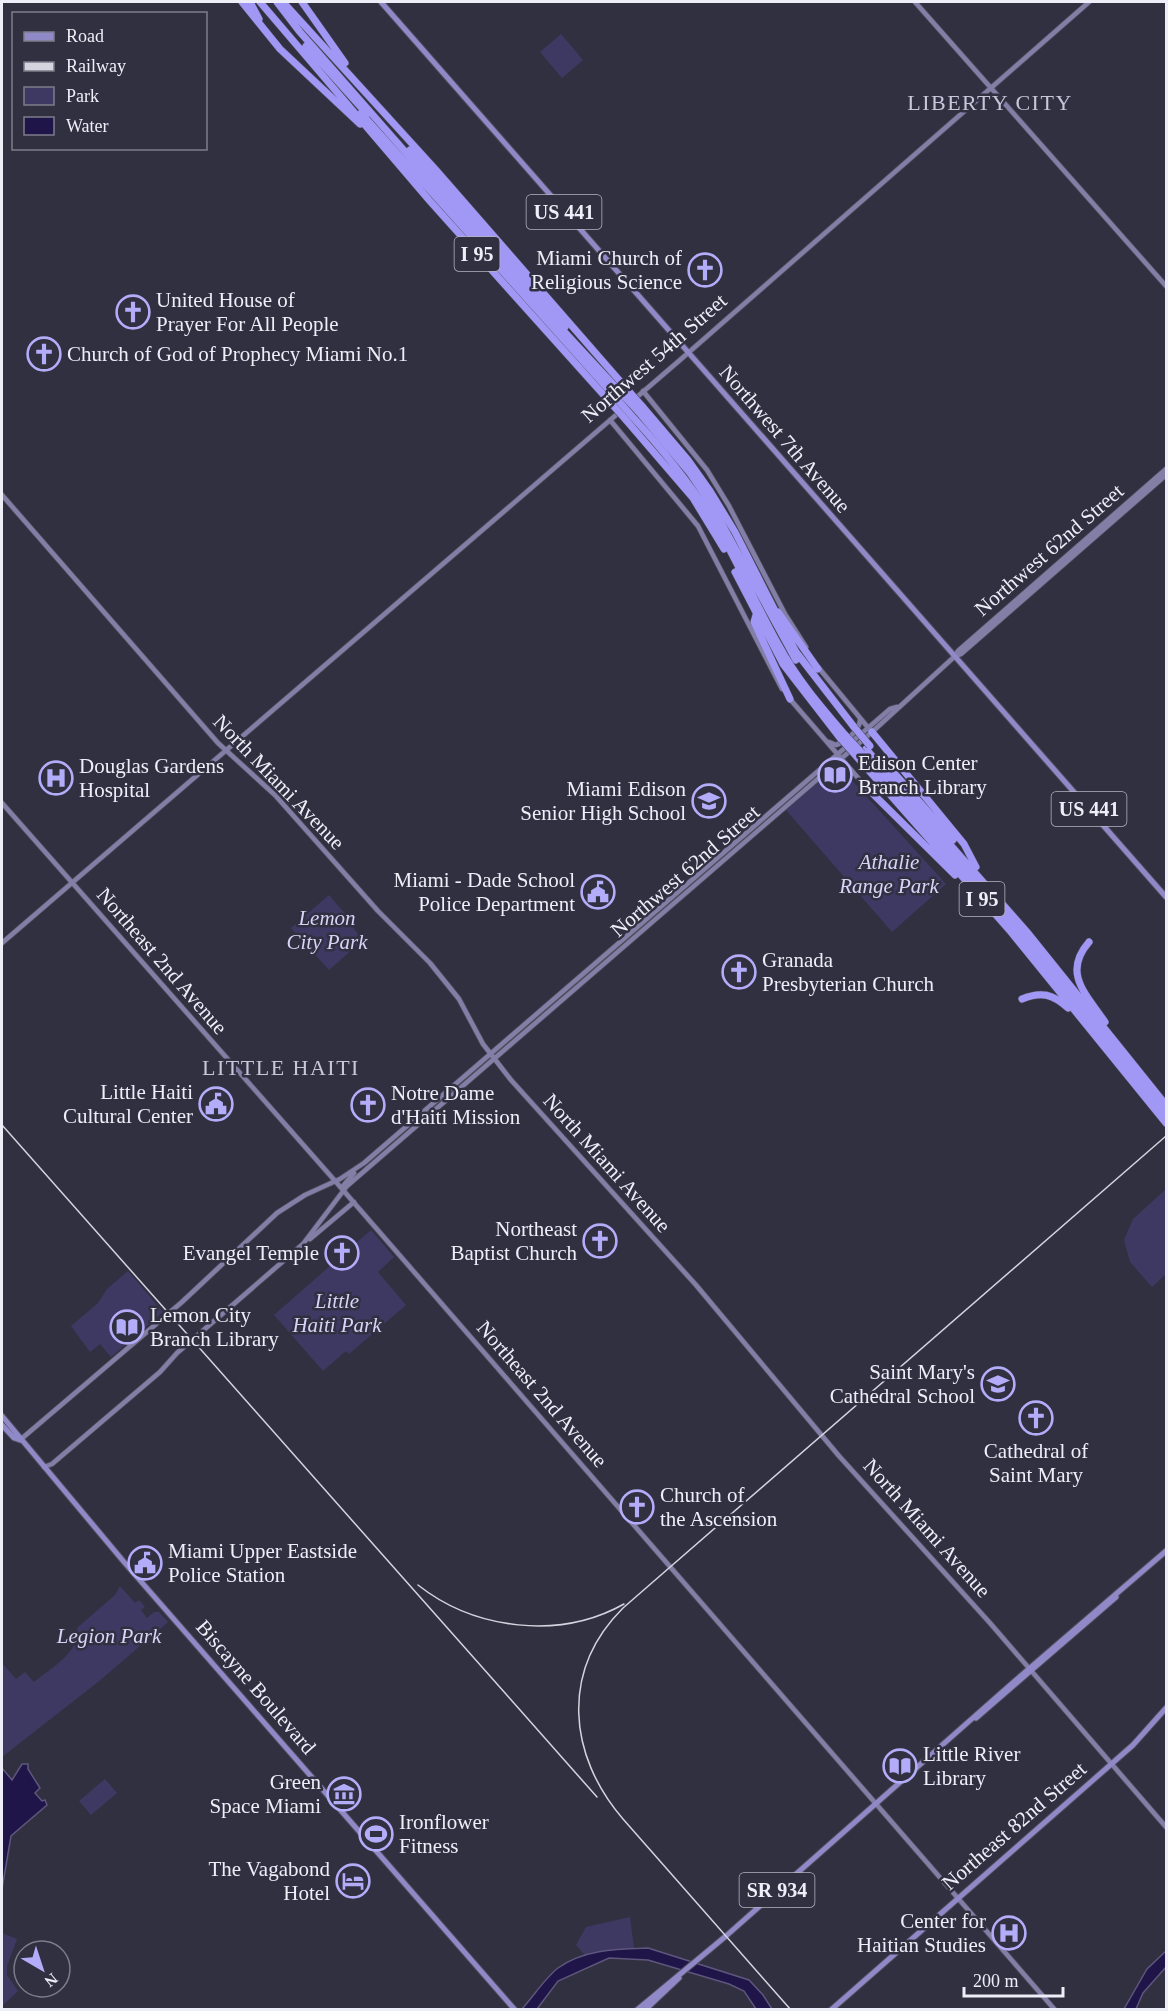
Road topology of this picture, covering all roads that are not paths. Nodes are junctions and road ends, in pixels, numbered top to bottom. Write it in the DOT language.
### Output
graph roads {
  1 [pos="242,2"];
  2 [pos="250,2"];
  3 [pos="260,2"];
  4 [pos="265,2"];
  5 [pos="272,2"];
  6 [pos="277,2"];
  7 [pos="283,2"];
  8 [pos="301,2"];
  9 [pos="381,2"];
  10 [pos="915,2"];
  11 [pos="1089,2"];
  12 [pos="288,57"];
  13 [pos="350,74"];
  14 [pos="356,84"];
  15 [pos="990,88"];
  16 [pos="340,97"];
  17 [pos="355,113"];
  18 [pos="412,161"];
  19 [pos="1167,286"];
  20 [pos="547,321"];
  21 [pos="687,353"];
  22 [pos="587,359"];
  23 [pos="603,377"];
  24 [pos="643,391"];
  25 [pos="618,395"];
  26 [pos="634,413"];
  27 [pos="610,420"];
  28 [pos="1167,469"];
  29 [pos="1167,475"];
  30 [pos="2,495"];
  31 [pos="770,604"];
  32 [pos="756,615"];
  33 [pos="954,657"];
  34 [pos="818,669"];
  35 [pos="790,699"];
  36 [pos="859,717"];
  37 [pos="870,730"];
  38 [pos="848,733"];
  39 [pos="825,741"];
  40 [pos="225,751"];
  41 [pos="864,751"];
  42 [pos="839,756"];
  43 [pos="865,786"];
  44 [pos="2,803"];
  45 [pos="976,867"];
  46 [pos="71,882"];
  47 [pos="971,886"];
  48 [pos="1167,897"];
  49 [pos="1089,942"];
  50 [pos="2,943"];
  51 [pos="1022,999"];
  52 [pos="1105,1022"];
  53 [pos="1084,1023"];
  54 [pos="1110,1042"];
  55 [pos="490,1054"];
  56 [pos="493,1059"];
  57 [pos="1167,1098"];
  58 [pos="1167,1105"];
  59 [pos="1167,1114"];
  60 [pos="1167,1123"];
  61 [pos="364,1163"];
  62 [pos="336,1182"];
  63 [pos="343,1190"];
  64 [pos="354,1202"];
  65 [pos="303,1244"];
  66 [pos="2,1416"];
  67 [pos="2,1425"];
  68 [pos="20,1440"];
  69 [pos="44,1467"];
  70 [pos="1167,1551"];
  71 [pos="1121,1590"];
  72 [pos="1088,1617"];
  73 [pos="1071,1639"];
  74 [pos="1031,1670"];
  75 [pos="1167,1708"];
  76 [pos="1112,1763"];
  77 [pos="876,1803"];
  78 [pos="1167,1827"];
  79 [pos="958,1897"];
  80 [pos="683,1972"];
  81 [pos="515,2010"];
  82 [pos="637,2010"];
  83 [pos="645,2010"];
  84 [pos="831,2010"];
  85 [pos="1055,2010"];
  1 -- 12 [label="highway"];
  2 -- 12 [label="highway"];
  3 -- 16 [label="highway, I 95"];
  4 -- 16 [label="highway"];
  5 -- 18 [label="highway"];
  6 -- 14 [label="highway"];
  6 -- 18 [label="highway"];
  7 -- 13 [label="highway, I 95"];
  8 -- 13 [label="highway"];
  9 -- 21 [label="main road, Northwest 7th Avenue / US 441"];
  10 -- 15 [label="main road"];
  11 -- 15 [label="main road, Northwest 54th Street"];
  12 -- 16 [label="highway"];
  13 -- 14 [label="highway, I 95"];
  14 -- 22 [label="highway, I 95"];
  15 -- 19 [label="main road"];
  15 -- 21 [label="main road, Northwest 54th Street"];
  16 -- 17 [label="highway, I 95"];
  17 -- 20 [label="highway"];
  17 -- 22 [label="highway, I 95"];
  18 -- 20 [label="highway"];
  18 -- 22 [label="highway"];
  20 -- 22 [label="highway"];
  21 -- 24 [label="main road, Northwest 54th Street"];
  21 -- 33 [label="main road, Northwest 7th Avenue / US 441"];
  22 -- 23 [label="highway, I 95"];
  22 -- 23 [label="highway, I 95"];
  23 -- 25 [label="highway, I 95"];
  23 -- 25 [label="highway, I 95"];
  24 -- 27 [label="main road, Northwest 54th Street"];
  24 -- 34 [label="main road"];
  25 -- 26 [label="highway, I 95, bridge"];
  25 -- 26 [label="highway, I 95, bridge"];
  26 -- 31 [label="highway, I 95"];
  26 -- 32 [label="highway, I 95"];
  26 -- 38 [label="highway"];
  27 -- 35 [label="main road"];
  27 -- 40 [label="main road, Northwest 54th Street"];
  28 -- 33 [label="main road, Northwest 62nd Street"];
  29 -- 33 [label="main road, Northwest 62nd Street"];
  30 -- 40 [label="main road, North Miami Avenue"];
  31 -- 34 [label="highway"];
  31 -- 38 [label="highway, I 95"];
  32 -- 35 [label="highway"];
  32 -- 38 [label="highway, I 95"];
  33 -- 37 [label="main road, Northwest 62nd Street"];
  33 -- 48 [label="main road, Northwest 7th Avenue / US 441"];
  34 -- 36 [label="main road"];
  35 -- 39 [label="main road"];
  36 -- 37 [label="main road"];
  36 -- 39 [label="main road"];
  37 -- 42 [label="main road, Northwest 62nd Street"];
  37 -- 45 [label="highway"];
  38 -- 41 [label="highway, I 95, bridge"];
  38 -- 41 [label="highway, I 95, bridge"];
  39 -- 42 [label="main road"];
  40 -- 46 [label="main road, Northwest 54th Street"];
  40 -- 55 [label="main road, North Miami Avenue"];
  41 -- 45 [label="highway, I 95"];
  41 -- 47 [label="highway, I 95"];
  41 -- 54 [label="highway"];
  42 -- 43 [label="main road"];
  42 -- 55 [label="main road, Northwest 62nd Street"];
  42 -- 56 [label="main road, Northwest 62nd Street"];
  43 -- 47 [label="highway"];
  44 -- 46 [label="main road, Northeast 2nd Avenue"];
  45 -- 52 [label="highway, I 95"];
  46 -- 50 [label="main road, Northwest 54th Street"];
  46 -- 62 [label="main road, Northeast 2nd Avenue"];
  47 -- 53 [label="highway, I 95"];
  49 -- 52 [label="highway"];
  51 -- 53 [label="highway"];
  52 -- 54 [label="highway, I 95"];
  53 -- 54 [label="highway, I 95"];
  54 -- 57 [label="highway, I 95"];
  54 -- 58 [label="highway"];
  54 -- 59 [label="highway"];
  54 -- 60 [label="highway, I 95"];
  55 -- 56 [label="main road, North Miami Avenue"];
  55 -- 61 [label="main road, Northwest 62nd Street"];
  56 -- 63 [label="main road, Northwest 62nd Street"];
  56 -- 74 [label="main road, North Miami Avenue"];
  61 -- 62 [label="main road"];
  61 -- 63 [label="main road"];
  62 -- 63 [label="main road, Northeast 2nd Avenue"];
  62 -- 68 [label="main road"];
  63 -- 64 [label="main road, Northeast 2nd Avenue"];
  63 -- 65 [label="main road"];
  64 -- 65 [label="main road"];
  64 -- 77 [label="main road, Northeast 2nd Avenue"];
  65 -- 69 [label="main road"];
  66 -- 68 [label="main road, Biscayne Boulevard"];
  67 -- 68 [label="main road, Biscayne Boulevard"];
  68 -- 69 [label="main road, Biscayne Boulevard"];
  69 -- 81 [label="main road, Biscayne Boulevard"];
  70 -- 71 [label="main road"];
  71 -- 72 [label="main road"];
  71 -- 73 [label="main road"];
  72 -- 73 [label="main road"];
  72 -- 74 [label="main road"];
  73 -- 74 [label="main road"];
  74 -- 76 [label="main road, North Miami Avenue"];
  74 -- 77 [label="main road, SR 934"];
  75 -- 76 [label="main road, Northeast 82nd Street"];
  76 -- 78 [label="main road, North Miami Avenue"];
  76 -- 79 [label="main road, Northeast 82nd Street"];
  77 -- 79 [label="main road, Northeast 2nd Avenue"];
  77 -- 80 [label="main road, SR 934"];
  79 -- 84 [label="main road, Northeast 82nd Street"];
  79 -- 85 [label="main road, Northeast 2nd Avenue"];
  80 -- 82 [label="main road, SR 934"];
  80 -- 83 [label="main road"];
}
